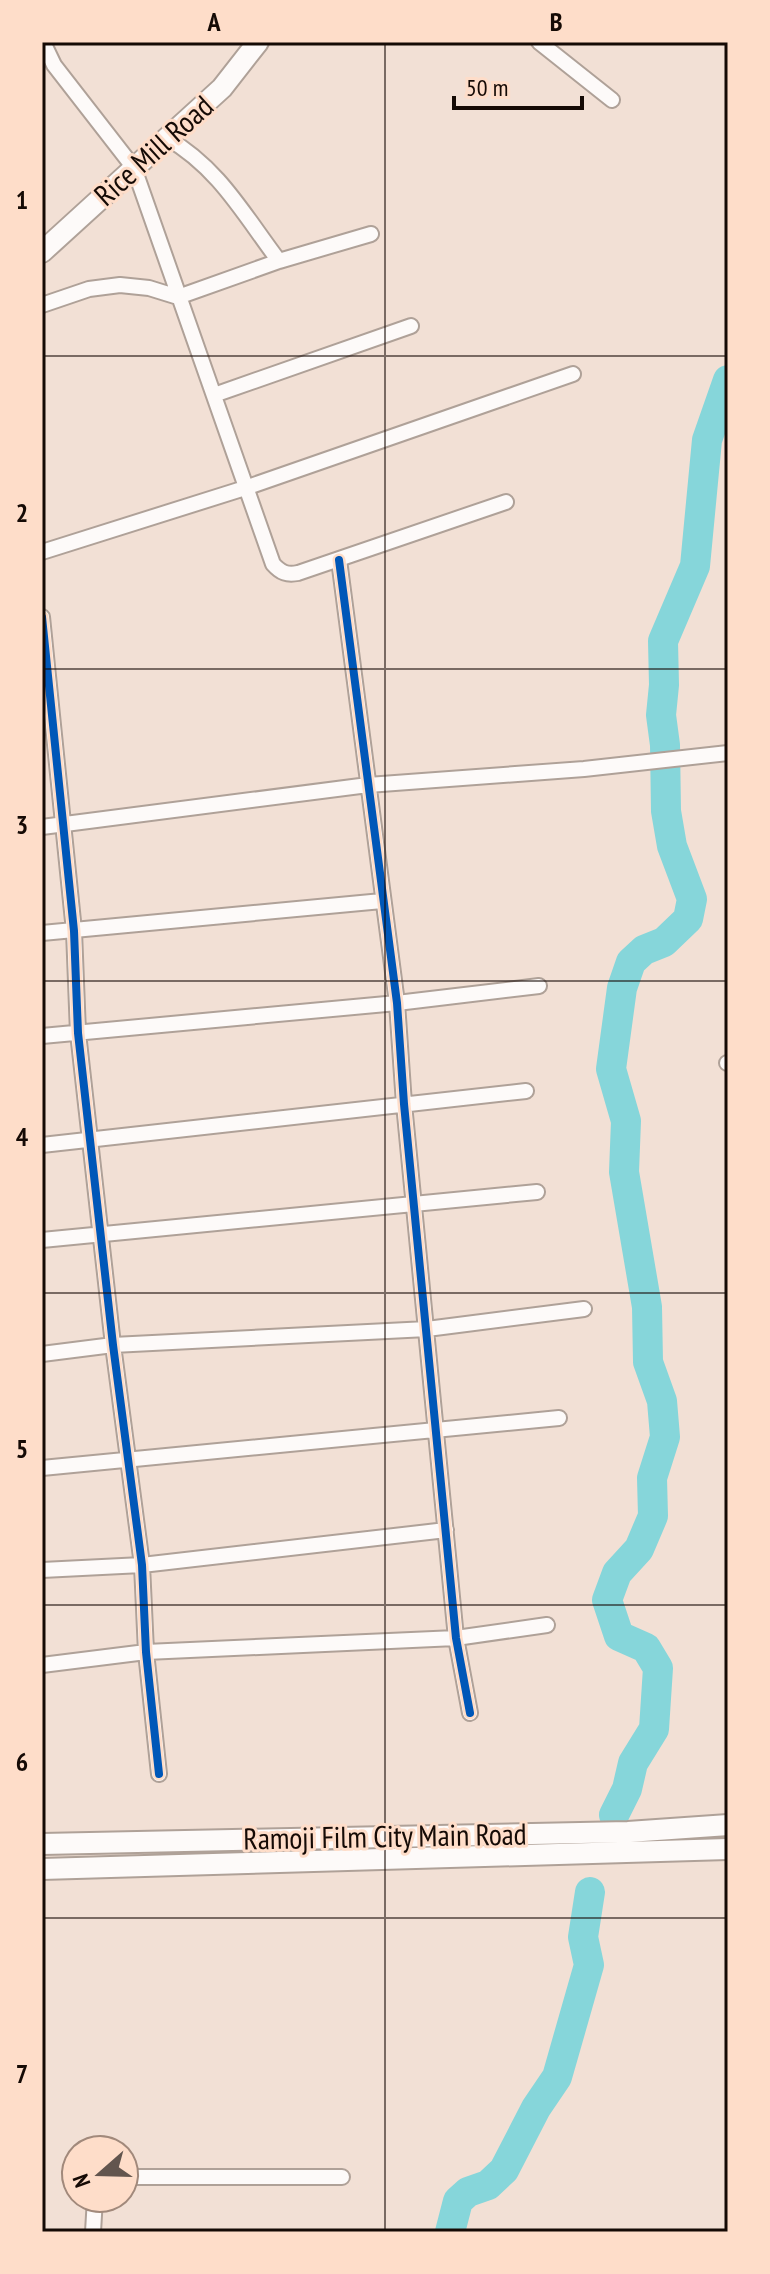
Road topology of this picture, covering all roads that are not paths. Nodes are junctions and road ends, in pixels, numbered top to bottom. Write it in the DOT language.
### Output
graph roads {
  1 [pos="43,42"];
  2 [pos="258,42"];
  3 [pos="539,42"];
  4 [pos="46,63"];
  5 [pos="612,100"];
  6 [pos="167,138"];
  7 [pos="134,168"];
  8 [pos="371,234"];
  9 [pos="42,252"];
  10 [pos="279,261"];
  11 [pos="178,297"];
  12 [pos="42,305"];
  13 [pos="411,326"];
  14 [pos="573,374"];
  15 [pos="214,395"];
  16 [pos="245,488"];
  17 [pos="506,502"];
  18 [pos="42,552"];
  19 [pos="339,560"];
  20 [pos="42,617"];
  21 [pos="728,753"];
  22 [pos="368,785"];
  23 [pos="62,825"];
  24 [pos="42,827"];
  25 [pos="382,901"];
  26 [pos="74,931"];
  27 [pos="42,933"];
  28 [pos="539,986"];
  29 [pos="397,1003"];
  30 [pos="78,1033"];
  31 [pos="42,1036"];
  32 [pos="526,1091"];
  33 [pos="404,1104"];
  34 [pos="92,1142"];
  35 [pos="42,1145"];
  36 [pos="537,1192"];
  37 [pos="415,1204"];
  38 [pos="102,1235"];
  39 [pos="42,1240"];
  40 [pos="584,1309"];
  41 [pos="427,1329"];
  42 [pos="113,1345"];
  43 [pos="42,1354"];
  44 [pos="559,1418"];
  45 [pos="436,1431"];
  46 [pos="129,1459"];
  47 [pos="42,1468"];
  48 [pos="446,1530"];
  49 [pos="142,1565"];
  50 [pos="42,1570"];
  51 [pos="547,1625"];
  52 [pos="456,1638"];
  53 [pos="146,1652"];
  54 [pos="42,1665"];
  55 [pos="470,1713"];
  56 [pos="159,1774"];
  57 [pos="728,1825"];
  58 [pos="42,1844"];
  59 [pos="728,1849"];
  60 [pos="42,1869"];
  61 [pos="140,2177"];
  62 [pos="342,2177"];
  1 -- 4 [label="street"];
  2 -- 6 [label="street, Rice Mill Road"];
  3 -- 5 [label="street"];
  4 -- 7 [label="street"];
  6 -- 7 [label="street, Rice Mill Road"];
  6 -- 10 [label="street"];
  7 -- 9 [label="street, Rice Mill Road"];
  7 -- 11 [label="street"];
  8 -- 10 [label="street"];
  10 -- 11 [label="street"];
  11 -- 12 [label="street"];
  11 -- 15 [label="street"];
  13 -- 15 [label="street"];
  14 -- 16 [label="street"];
  15 -- 16 [label="street"];
  16 -- 18 [label="street"];
  16 -- 19 [label="street"];
  17 -- 19 [label="street"];
  19 -- 22 [label="street"];
  20 -- 23 [label="street"];
  21 -- 22 [label="street"];
  22 -- 23 [label="street"];
  22 -- 25 [label="street"];
  23 -- 24 [label="street"];
  23 -- 26 [label="street"];
  25 -- 26 [label="street"];
  25 -- 29 [label="street"];
  26 -- 27 [label="street"];
  26 -- 30 [label="street"];
  28 -- 29 [label="street"];
  29 -- 30 [label="street"];
  29 -- 33 [label="street"];
  30 -- 31 [label="street"];
  30 -- 34 [label="street"];
  32 -- 33 [label="street"];
  33 -- 34 [label="street"];
  33 -- 37 [label="street"];
  34 -- 35 [label="street"];
  34 -- 38 [label="street"];
  36 -- 37 [label="street"];
  37 -- 38 [label="street"];
  37 -- 41 [label="street"];
  38 -- 39 [label="street"];
  38 -- 42 [label="street"];
  40 -- 41 [label="street"];
  41 -- 42 [label="street"];
  41 -- 45 [label="street"];
  42 -- 43 [label="street"];
  42 -- 46 [label="street"];
  44 -- 45 [label="street"];
  45 -- 46 [label="street"];
  45 -- 48 [label="street"];
  46 -- 47 [label="street"];
  46 -- 49 [label="street"];
  48 -- 49 [label="street"];
  48 -- 52 [label="street"];
  49 -- 50 [label="street"];
  49 -- 53 [label="street"];
  51 -- 52 [label="street"];
  52 -- 53 [label="street"];
  52 -- 55 [label="street"];
  53 -- 54 [label="street"];
  53 -- 56 [label="street"];
  57 -- 58 [label="street, Ramoji Film City Main Road"];
  59 -- 60 [label="street, Ramoji Film City Main Road"];
  61 -- 62 [label="street"];
}
